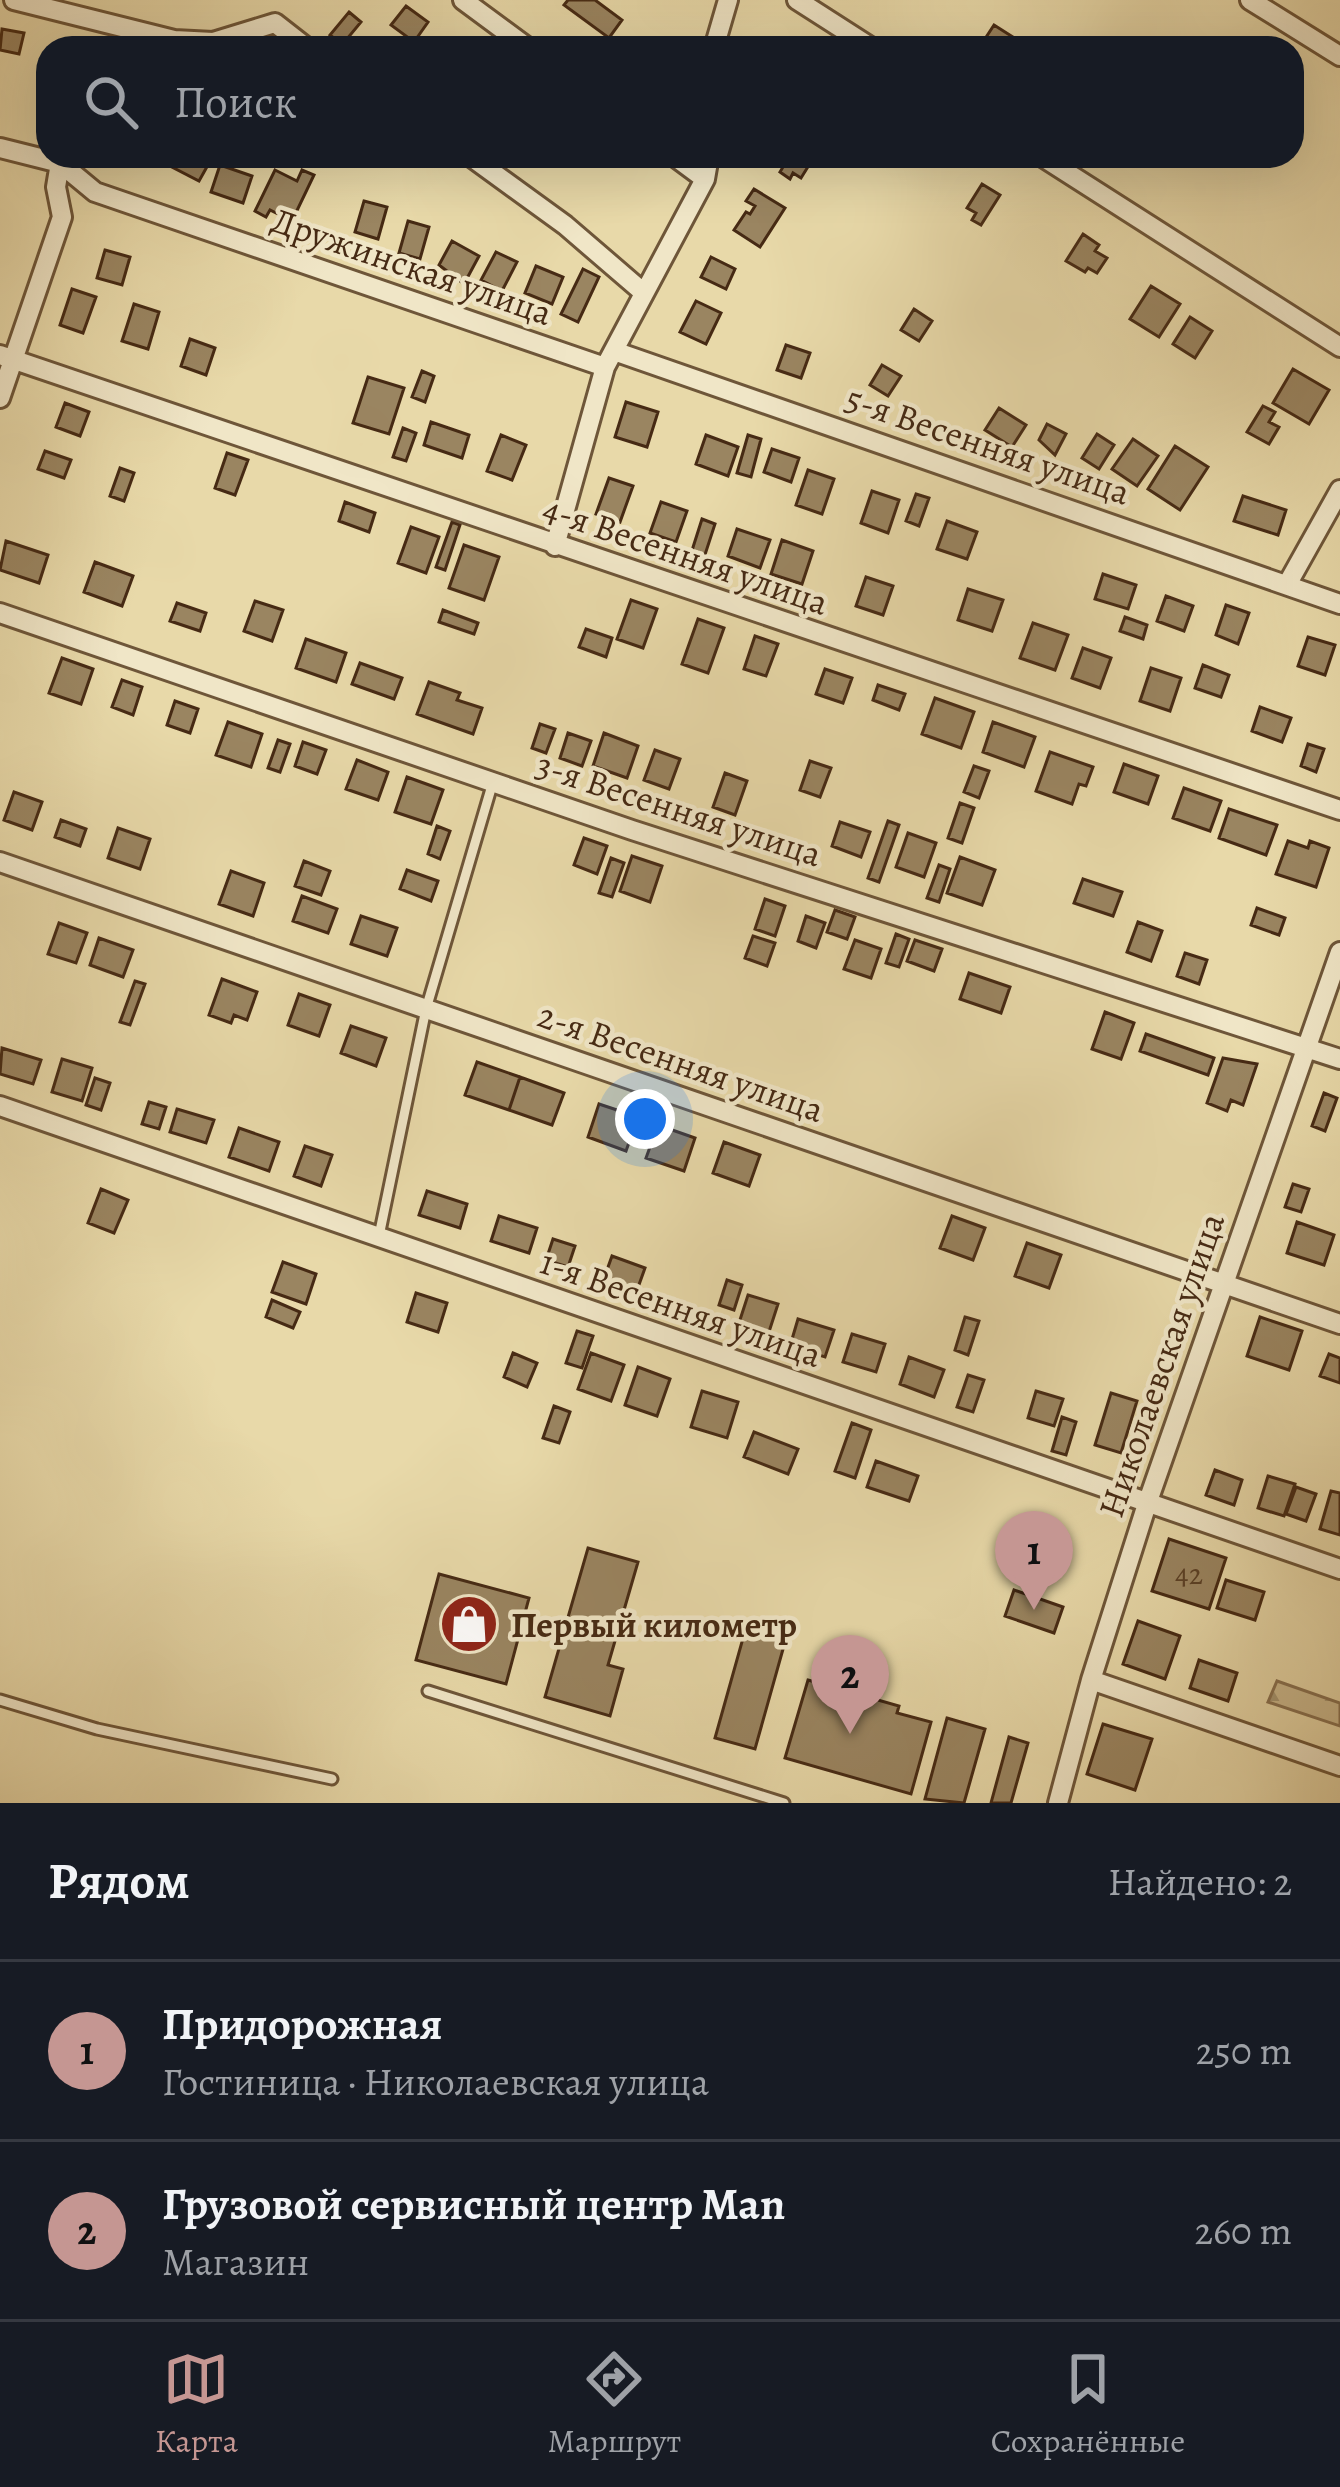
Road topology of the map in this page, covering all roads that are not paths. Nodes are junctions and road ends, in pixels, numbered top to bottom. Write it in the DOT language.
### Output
graph roads {
  1 [pos="14,0"];
  2 [pos="463,0"];
  3 [pos="728,0"];
  4 [pos="797,0"];
  5 [pos="1250,0"];
  6 [pos="147,36"];
  7 [pos="233,36"];
  8 [pos="292,36"];
  9 [pos="512,36"];
  10 [pos="718,36"];
  11 [pos="853,36"];
  12 [pos="1340,56"];
  13 [pos="0,148"];
  14 [pos="36,154"];
  15 [pos="63,168"];
  16 [pos="75,168"];
  17 [pos="486,168"];
  18 [pos="690,168"];
  19 [pos="707,168"];
  20 [pos="1060,168"];
  21 [pos="705,179"];
  22 [pos="644,293"];
  23 [pos="1340,347"];
  24 [pos="7,357"];
  25 [pos="609,359"];
  26 [pos="0,398"];
  27 [pos="1340,490"];
  28 [pos="555,546"];
  29 [pos="1288,583"];
  30 [pos="1340,604"];
  31 [pos="0,613"];
  32 [pos="494,782"];
  33 [pos="1340,810"];
  34 [pos="0,862"];
  35 [pos="1340,952"];
  36 [pos="426,1009"];
  37 [pos="1304,1047"];
  38 [pos="1340,1059"];
  39 [pos="0,1106"];
  40 [pos="379,1238"];
  41 [pos="1225,1284"];
  42 [pos="1340,1324"];
  43 [pos="1147,1504"];
  44 [pos="1340,1569"];
  45 [pos="1091,1680"];
  46 [pos="428,1691"];
  47 [pos="0,1700"];
  48 [pos="1340,1766"];
  49 [pos="332,1779"];
  50 [pos="784,1803"];
  51 [pos="1058,1803"];
  1 -- 6 [label="street"];
  2 -- 9 [label="street"];
  3 -- 10 [label="street"];
  4 -- 11 [label="street"];
  5 -- 12 [label="street"];
  7 -- 8 [label="street"];
  13 -- 14 [label="street, Дружинская улица"];
  15 -- 24 [label="street"];
  16 -- 25 [label="street, Дружинская улица"];
  17 -- 22 [label="street"];
  18 -- 21 [label="street"];
  19 -- 21 [label="street"];
  20 -- 23 [label="street"];
  21 -- 22 [label="street"];
  22 -- 25 [label="street"];
  24 -- 26 [label="street"];
  24 -- 28 [label="street, 4-я Весенняя улица"];
  25 -- 28 [label="street"];
  25 -- 29 [label="street, 5-я Весенняя улица"];
  27 -- 29 [label="street"];
  28 -- 33 [label="street, 4-я Весенняя улица"];
  29 -- 30 [label="street, 5-я Весенняя улица"];
  31 -- 32 [label="street, 3-я Весенняя улица"];
  32 -- 36 [label="lane"];
  32 -- 37 [label="street, 3-я Весенняя улица"];
  34 -- 36 [label="street, 2-я Весенняя улица"];
  35 -- 37 [label="street, Николаевская улица"];
  36 -- 40 [label="lane"];
  36 -- 41 [label="street, 2-я Весенняя улица"];
  37 -- 38 [label="street, 3-я Весенняя улица"];
  37 -- 41 [label="street, Николаевская улица"];
  39 -- 40 [label="street, 1-я Весенняя улица"];
  40 -- 43 [label="street, 1-я Весенняя улица"];
  41 -- 42 [label="street, 2-я Весенняя улица"];
  41 -- 43 [label="street, Николаевская улица"];
  43 -- 44 [label="street, 1-я Весенняя улица"];
  43 -- 45 [label="street, Николаевская улица"];
  45 -- 48 [label="street"];
  45 -- 51 [label="street, Николаевская улица"];
  46 -- 50 [label="lane"];
  47 -- 49 [label="lane"];
}
